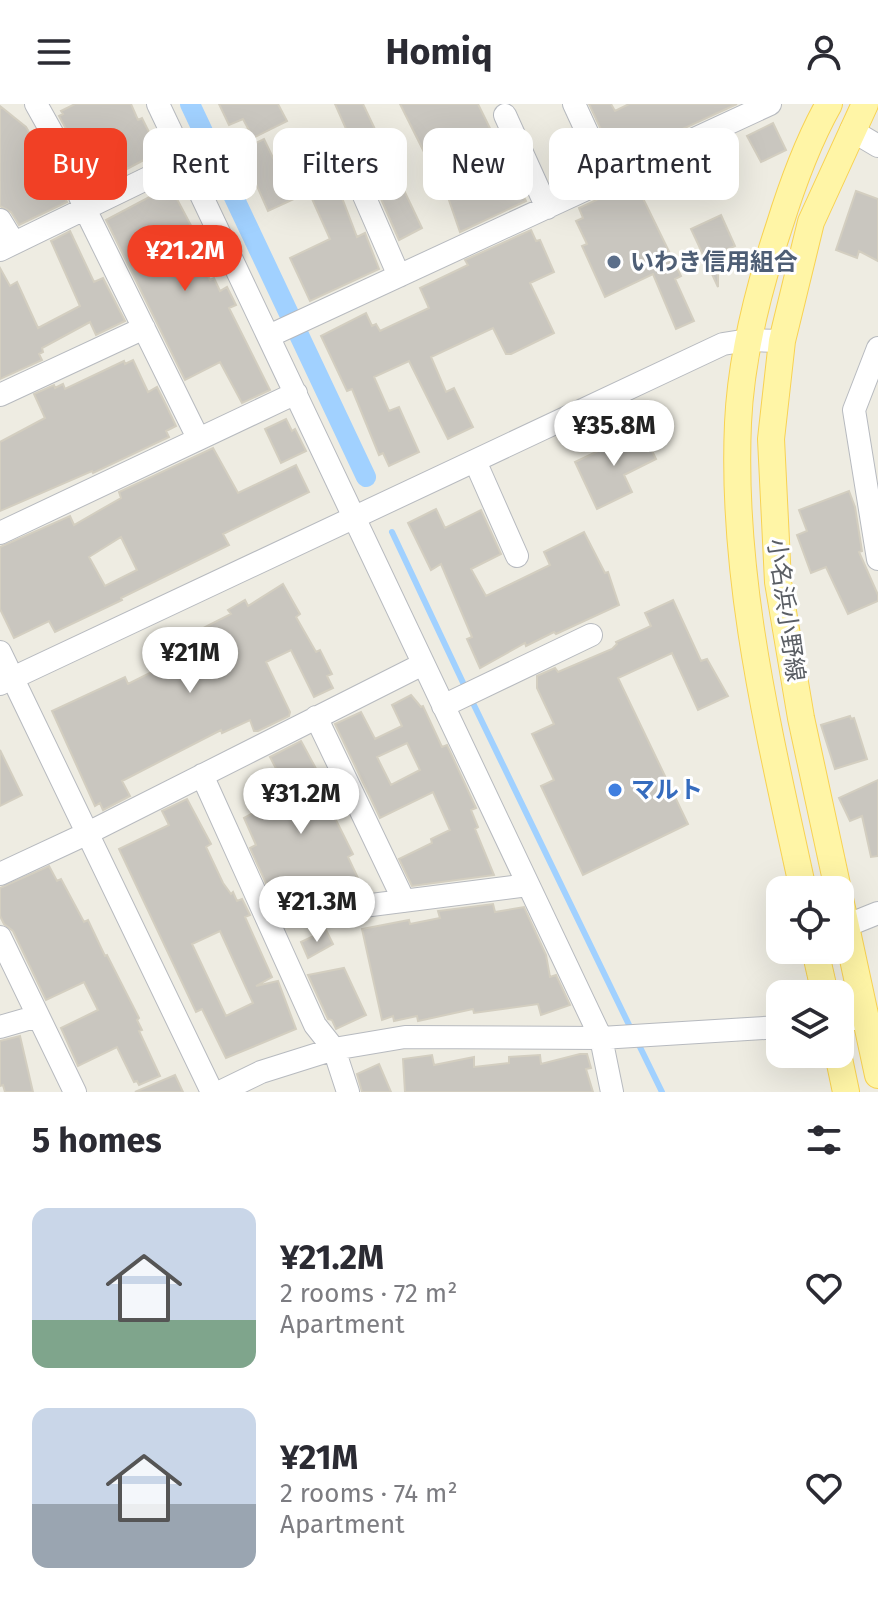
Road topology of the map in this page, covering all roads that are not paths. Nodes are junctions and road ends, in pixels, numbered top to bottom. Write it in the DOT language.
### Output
graph roads {
  1 [pos="36,104"];
  2 [pos="158,104"];
  3 [pos="574,104"];
  4 [pos="770,104"];
  5 [pos="829,104"];
  6 [pos="865,104"];
  7 [pos="505,115"];
  8 [pos="170,128"];
  9 [pos="585,128"];
  10 [pos="719,128"];
  11 [pos="851,130"];
  12 [pos="878,146"];
  13 [pos="143,181"];
  14 [pos="205,200"];
  15 [pos="366,200"];
  16 [pos="565,200"];
  17 [pos="547,208"];
  18 [pos="85,209"];
  19 [pos="0,220"];
  20 [pos="7,246"];
  21 [pos="399,276"];
  22 [pos="144,328"];
  23 [pos="274,334"];
  24 [pos="748,340"];
  25 [pos="782,341"];
  26 [pos="878,348"];
  27 [pos="296,393"];
  28 [pos="0,395"];
  29 [pos="198,438"];
  30 [pos="475,461"];
  31 [pos="355,518"];
  32 [pos="0,533"];
  33 [pos="517,556"];
  34 [pos="878,559"];
  35 [pos="591,635"];
  36 [pos="0,652"];
  37 [pos="423,664"];
  38 [pos="6,680"];
  39 [pos="443,706"];
  40 [pos="316,717"];
  41 [pos="202,775"];
  42 [pos="88,833"];
  43 [pos="0,874"];
  44 [pos="800,876"];
  45 [pos="837,876"];
  46 [pos="528,885"];
  47 [pos="404,901"];
  48 [pos="878,913"];
  49 [pos="269,918"];
  50 [pos="854,923"];
  51 [pos="0,937"];
  52 [pos="38,1016"];
  53 [pos="854,1021"];
  54 [pos="0,1027"];
  55 [pos="766,1028"];
  56 [pos="601,1038"];
  57 [pos="334,1049"];
  58 [pos="841,1068"];
  59 [pos="878,1075"];
  60 [pos="75,1092"];
  61 [pos="212,1092"];
  62 [pos="220,1092"];
  63 [pos="348,1092"];
  64 [pos="612,1092"];
  65 [pos="846,1092"];
  1 -- 18 [label="street"];
  2 -- 8 [label="street"];
  3 -- 9 [label="street"];
  4 -- 10 [label="street"];
  5 -- 24 [label="main road, 小名浜小野線"];
  6 -- 11 [label="main road, 小名浜小野線"];
  7 -- 17 [label="street"];
  11 -- 12 [label="street"];
  11 -- 25 [label="main road, 小名浜小野線"];
  13 -- 18 [label="street"];
  14 -- 23 [label="street"];
  15 -- 21 [label="street"];
  16 -- 17 [label="street"];
  17 -- 21 [label="street"];
  18 -- 20 [label="street"];
  18 -- 22 [label="street"];
  19 -- 20 [label="street"];
  21 -- 23 [label="street"];
  22 -- 28 [label="street"];
  22 -- 29 [label="street"];
  23 -- 27 [label="street"];
  24 -- 25 [label="street"];
  24 -- 30 [label="street"];
  24 -- 44 [label="main road, 小名浜小野線"];
  25 -- 45 [label="main road, 小名浜小野線"];
  26 -- 34 [label="street"];
  27 -- 29 [label="street"];
  27 -- 31 [label="street"];
  29 -- 32 [label="street"];
  30 -- 31 [label="street"];
  30 -- 33 [label="street"];
  31 -- 37 [label="street"];
  31 -- 38 [label="street"];
  35 -- 39 [label="street"];
  36 -- 38 [label="street"];
  37 -- 39 [label="street"];
  37 -- 40 [label="street"];
  38 -- 42 [label="street"];
  39 -- 46 [label="street"];
  40 -- 41 [label="street"];
  40 -- 47 [label="street"];
  41 -- 42 [label="street"];
  41 -- 49 [label="street"];
  42 -- 43 [label="street"];
  42 -- 61 [label="street"];
  46 -- 47 [label="street"];
  46 -- 56 [label="street"];
  47 -- 49 [label="street"];
  48 -- 50 [label="street"];
  49 -- 57 [label="street"];
  51 -- 52 [label="street"];
  52 -- 54 [label="street"];
  52 -- 60 [label="street"];
  53 -- 59 [label="main road, 小名浜小野線"];
  55 -- 56 [label="street"];
  56 -- 57 [label="street"];
  56 -- 64 [label="street"];
  57 -- 62 [label="street"];
  57 -- 63 [label="street"];
  58 -- 65 [label="main road"];
}
